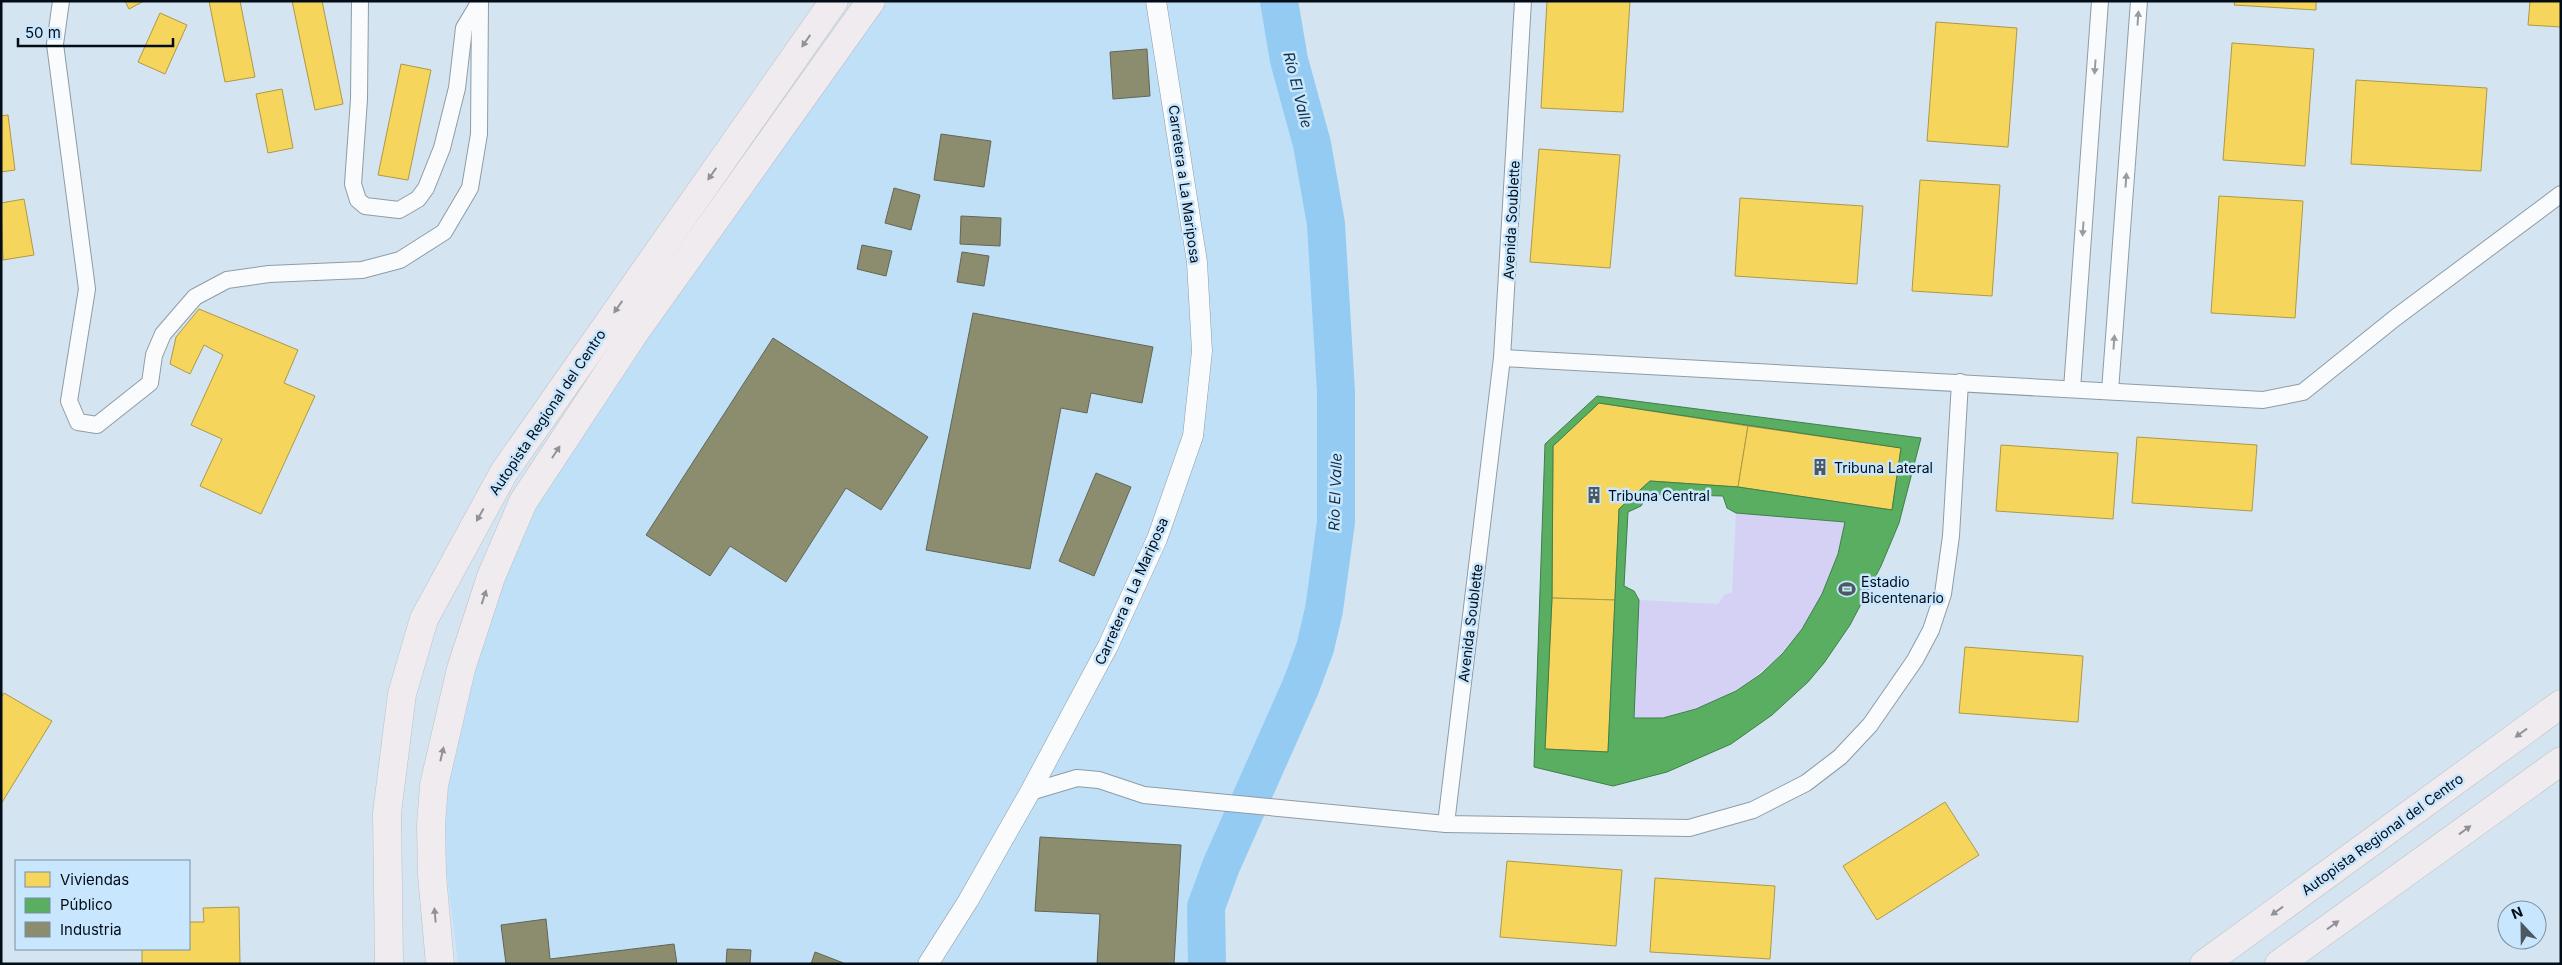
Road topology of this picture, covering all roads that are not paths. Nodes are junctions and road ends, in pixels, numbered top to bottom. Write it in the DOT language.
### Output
graph roads {
  1 [pos="61,1"];
  2 [pos="360,1"];
  3 [pos="480,1"];
  4 [pos="834,1"];
  5 [pos="871,1"];
  6 [pos="1156,1"];
  7 [pos="1522,1"];
  8 [pos="2100,1"];
  9 [pos="2139,1"];
  10 [pos="2561,194"];
  11 [pos="1502,358"];
  12 [pos="1960,382"];
  13 [pos="2072,389"];
  14 [pos="2110,391"];
  15 [pos="2561,704"];
  16 [pos="2561,761"];
  17 [pos="1030,792"];
  18 [pos="1446,824"];
  19 [pos="389,964"];
  20 [pos="440,964"];
  21 [pos="928,964"];
  22 [pos="2204,964"];
  23 [pos="2279,964"];
  1 -- 3 [label="street"];
  2 -- 3 [label="street"];
  4 -- 19 [label="highway, Autopista Regional del Centro, one-way"];
  20 -- 5 [label="highway, Autopista Regional del Centro, one-way"];
  6 -- 17 [label="street, Carretera a La Mariposa"];
  7 -- 11 [label="street, Avenida Soublette"];
  8 -- 13 [label="street, one-way"];
  14 -- 9 [label="street, one-way"];
  10 -- 14 [label="street"];
  11 -- 12 [label="street"];
  11 -- 18 [label="street, Avenida Soublette"];
  12 -- 13 [label="street"];
  12 -- 18 [label="street"];
  13 -- 14 [label="street"];
  15 -- 22 [label="highway, Autopista Regional del Centro, one-way"];
  23 -- 16 [label="highway, one-way"];
  17 -- 18 [label="street"];
  17 -- 21 [label="street, Carretera a La Mariposa"];
}
